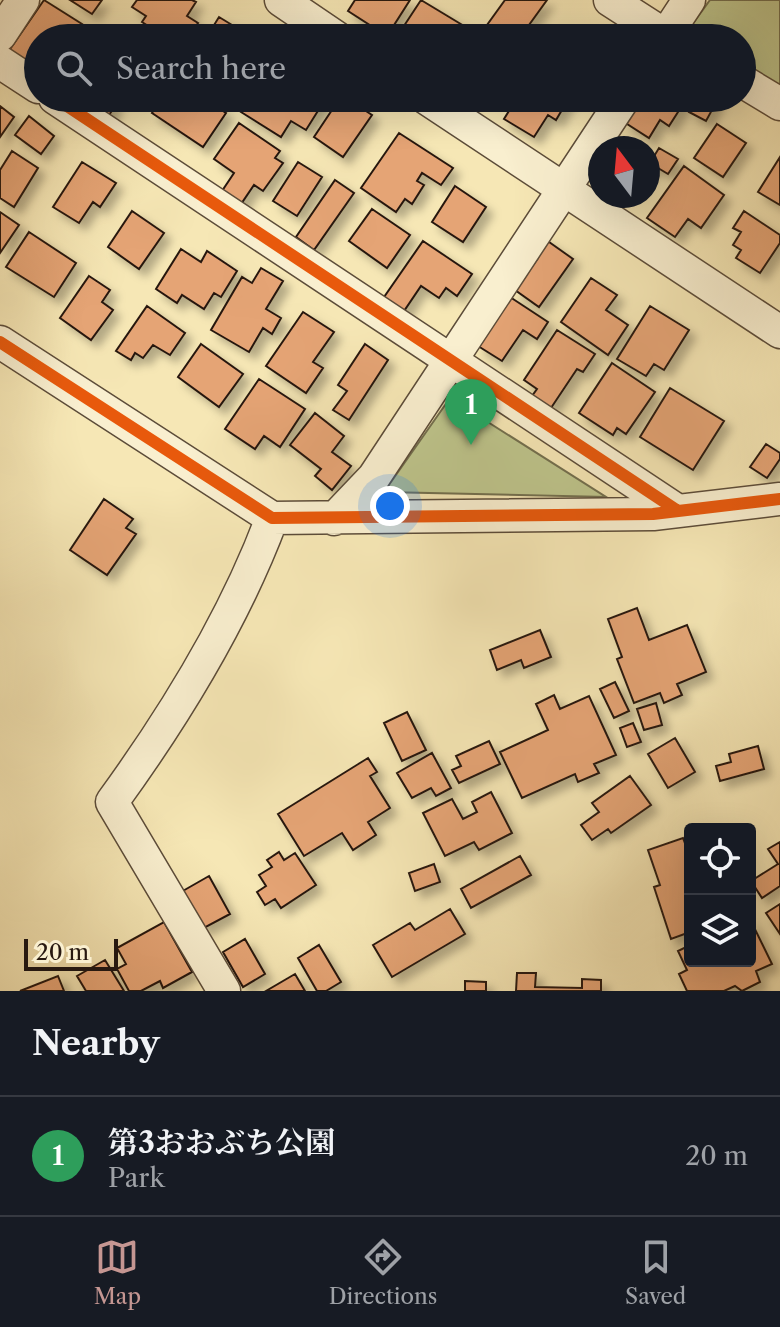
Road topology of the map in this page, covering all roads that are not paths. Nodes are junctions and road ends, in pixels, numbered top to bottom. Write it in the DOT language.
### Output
graph roads {
  1 [pos="23,0"];
  2 [pos="281,0"];
  3 [pos="610,0"];
  4 [pos="689,0"];
  5 [pos="316,24"];
  6 [pos="646,24"];
  7 [pos="674,24"];
  8 [pos="0,35"];
  9 [pos="0,62"];
  10 [pos="24,78"];
  11 [pos="756,89"];
  12 [pos="780,104"];
  13 [pos="76,112"];
  14 [pos="447,112"];
  15 [pos="615,112"];
  16 [pos="563,190"];
  17 [pos="780,332"];
  18 [pos="0,342"];
  19 [pos="452,358"];
  20 [pos="780,499"];
  21 [pos="678,511"];
  22 [pos="272,518"];
  23 [pos="334,519"];
  24 [pos="224,991"];
  1 -- 8 [label="street"];
  2 -- 5 [label="street"];
  3 -- 6 [label="street"];
  4 -- 7 [label="street"];
  9 -- 10 [label="street"];
  11 -- 12 [label="street"];
  13 -- 19 [label="street"];
  14 -- 16 [label="street"];
  15 -- 16 [label="street"];
  16 -- 17 [label="street"];
  16 -- 19 [label="street"];
  18 -- 22 [label="street"];
  19 -- 21 [label="street"];
  19 -- 23 [label="street"];
  20 -- 21 [label="street"];
  21 -- 23 [label="street"];
  22 -- 23 [label="street"];
  22 -- 24 [label="street"];
}
